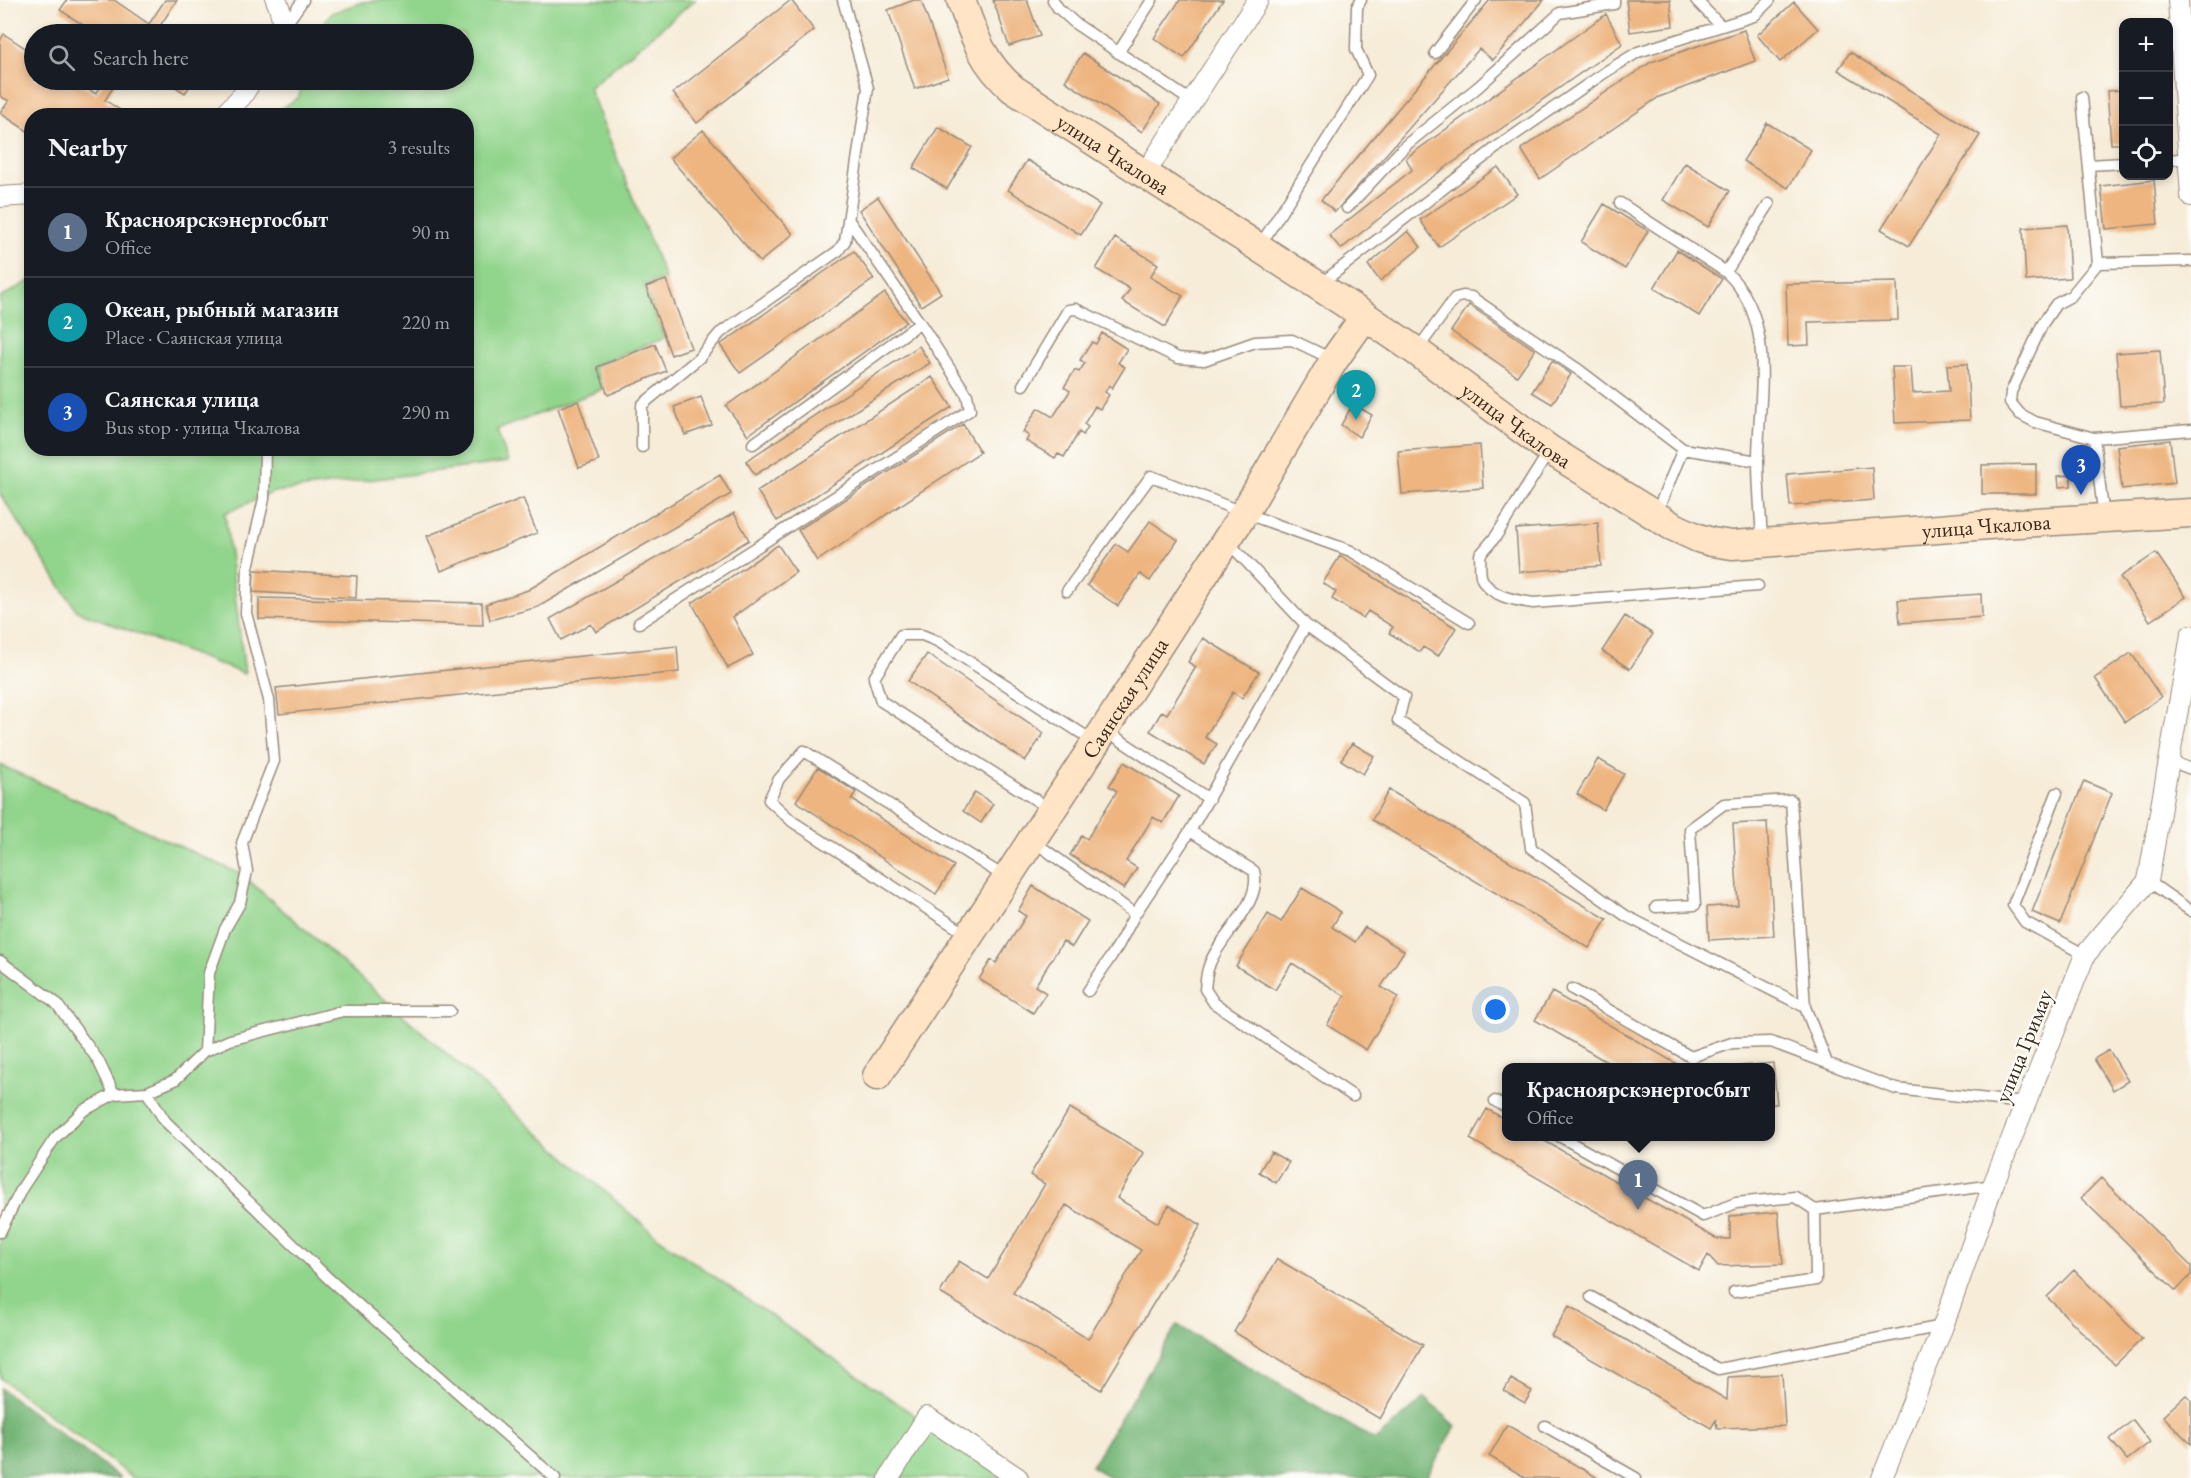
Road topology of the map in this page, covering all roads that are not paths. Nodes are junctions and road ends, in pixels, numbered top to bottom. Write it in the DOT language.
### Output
graph roads {
  1 [pos="276,0"];
  2 [pos="303,0"];
  3 [pos="843,0"];
  4 [pos="961,0"];
  5 [pos="1053,0"];
  6 [pos="1152,0"];
  7 [pos="1258,0"];
  8 [pos="1361,0"];
  9 [pos="1476,0"];
  10 [pos="1614,0"];
  11 [pos="1696,0"];
  12 [pos="1770,0"];
  13 [pos="2178,0"];
  14 [pos="280,24"];
  15 [pos="286,24"];
  16 [pos="1721,26"];
  17 [pos="1118,53"];
  18 [pos="1435,53"];
  19 [pos="246,90"];
  20 [pos="2082,98"];
  21 [pos="1191,101"];
  22 [pos="231,108"];
  23 [pos="2188,159"];
  24 [pos="2173,160"];
  25 [pos="2119,163"];
  26 [pos="2089,165"];
  27 [pos="1144,175"];
  28 [pos="24,196"];
  29 [pos="2191,196"];
  30 [pos="0,197"];
  31 [pos="1620,203"];
  32 [pos="1768,204"];
  33 [pos="1347,208"];
  34 [pos="849,219"];
  35 [pos="1259,247"];
  36 [pos="2191,261"];
  37 [pos="2098,262"];
  38 [pos="1726,272"];
  39 [pos="1318,286"];
  40 [pos="1365,316"];
  41 [pos="920,323"];
  42 [pos="1416,351"];
  43 [pos="1334,360"];
  44 [pos="1023,385"];
  45 [pos="2191,430"];
  46 [pos="2094,438"];
  47 [pos="753,444"];
  48 [pos="642,447"];
  49 [pos="1683,449"];
  50 [pos="1550,450"];
  51 [pos="265,456"];
  52 [pos="1758,461"];
  53 [pos="1244,513"];
  54 [pos="2191,513"];
  55 [pos="1656,515"];
  56 [pos="2104,518"];
  57 [pos="1225,540"];
  58 [pos="1762,543"];
  59 [pos="1758,586"];
  60 [pos="1067,591"];
  61 [pos="639,623"];
  62 [pos="1469,623"];
  63 [pos="1306,625"];
  64 [pos="2191,635"];
  65 [pos="1100,736"];
  66 [pos="2170,762"];
  67 [pos="2191,769"];
  68 [pos="2056,793"];
  69 [pos="1209,799"];
  70 [pos="1053,811"];
  71 [pos="1190,831"];
  72 [pos="1033,841"];
  73 [pos="1008,879"];
  74 [pos="2148,881"];
  75 [pos="1656,907"];
  76 [pos="2191,911"];
  77 [pos="1135,914"];
  78 [pos="968,935"];
  79 [pos="2085,955"];
  80 [pos="0,962"];
  81 [pos="1572,989"];
  82 [pos="1088,991"];
  83 [pos="1804,1007"];
  84 [pos="450,1011"];
  85 [pos="205,1051"];
  86 [pos="1827,1064"];
  87 [pos="877,1076"];
  88 [pos="147,1092"];
  89 [pos="114,1094"];
  90 [pos="1353,1096"];
  91 [pos="1495,1101"];
  92 [pos="2025,1103"];
  93 [pos="1502,1105"];
  94 [pos="1566,1141"];
  95 [pos="1993,1185"];
  96 [pos="1815,1210"];
  97 [pos="0,1232"];
  98 [pos="1734,1292"];
  99 [pos="1591,1297"];
  100 [pos="1943,1326"];
  101 [pos="1545,1426"];
  102 [pos="555,1478"];
  103 [pos="889,1478"];
  104 [pos="1018,1478"];
  105 [pos="1636,1478"];
  106 [pos="1882,1478"];
  1 -- 14 [label="street"];
  2 -- 15 [label="lane"];
  3 -- 34 [label="lane"];
  4 -- 27 [label="main road, улица Чкалова"];
  5 -- 17 [label="lane"];
  6 -- 17 [label="lane"];
  7 -- 21 [label="street"];
  8 -- 35 [label="lane"];
  9 -- 18 [label="lane"];
  10 -- 33 [label="lane"];
  11 -- 16 [label="lane"];
  12 -- 16 [label="lane"];
  13 -- 23 [label="street"];
  16 -- 39 [label="lane"];
  17 -- 21 [label="lane"];
  19 -- 22 [label="street"];
  20 -- 26 [label="lane"];
  21 -- 27 [label="street"];
  23 -- 24 [label="lane"];
  23 -- 29 [label="street"];
  25 -- 26 [label="lane"];
  26 -- 37 [label="lane"];
  27 -- 35 [label="main road, улица Чкалова"];
  28 -- 30 [label="street"];
  31 -- 38 [label="lane"];
  32 -- 38 [label="lane"];
  34 -- 41 [label="lane"];
  34 -- 48 [label="lane"];
  35 -- 39 [label="main road, улица Чкалова"];
  36 -- 37 [label="lane"];
  37 -- 46 [label="lane"];
  38 -- 52 [label="lane"];
  39 -- 40 [label="main road, улица Чкалова"];
  40 -- 42 [label="main road, улица Чкалова"];
  40 -- 43 [label="main road, Саянская улица"];
  41 -- 47 [label="lane"];
  41 -- 61 [label="lane"];
  42 -- 49 [label="lane"];
  42 -- 50 [label="main road, улица Чкалова"];
  43 -- 44 [label="lane"];
  43 -- 53 [label="main road, Саянская улица"];
  45 -- 46 [label="lane"];
  46 -- 56 [label="lane"];
  49 -- 52 [label="lane"];
  49 -- 55 [label="lane"];
  50 -- 55 [label="main road, улица Чкалова"];
  50 -- 59 [label="lane"];
  51 -- 85 [label="lane"];
  52 -- 58 [label="lane"];
  53 -- 57 [label="main road, Саянская улица"];
  53 -- 60 [label="lane"];
  53 -- 62 [label="lane"];
  54 -- 56 [label="main road, улица Чкалова"];
  55 -- 58 [label="main road, улица Чкалова"];
  56 -- 58 [label="main road, улица Чкалова"];
  57 -- 63 [label="lane"];
  57 -- 65 [label="main road, Саянская улица"];
  63 -- 69 [label="lane"];
  63 -- 83 [label="lane"];
  64 -- 66 [label="street, улица Гримау"];
  65 -- 69 [label="lane"];
  65 -- 70 [label="main road, Саянская улица"];
  65 -- 70 [label="lane"];
  66 -- 67 [label="lane"];
  66 -- 74 [label="street, улица Гримау"];
  68 -- 79 [label="lane"];
  69 -- 71 [label="lane"];
  70 -- 72 [label="main road, Саянская улица"];
  71 -- 77 [label="lane"];
  71 -- 90 [label="lane"];
  72 -- 73 [label="main road, Саянская улица"];
  72 -- 77 [label="lane"];
  73 -- 78 [label="main road, Саянская улица"];
  73 -- 78 [label="lane"];
  74 -- 76 [label="lane"];
  74 -- 79 [label="street, улица Гримау"];
  75 -- 83 [label="lane"];
  77 -- 82 [label="lane"];
  78 -- 87 [label="main road, Саянская улица"];
  79 -- 92 [label="street, улица Гримау"];
  80 -- 89 [label="lane"];
  81 -- 86 [label="lane"];
  83 -- 86 [label="lane"];
  84 -- 85 [label="lane"];
  85 -- 88 [label="lane"];
  86 -- 92 [label="lane"];
  88 -- 89 [label="lane"];
  88 -- 102 [label="lane"];
  89 -- 97 [label="lane"];
  91 -- 93 [label="lane"];
  92 -- 95 [label="street, улица Гримау"];
  94 -- 96 [label="lane"];
  95 -- 96 [label="lane"];
  95 -- 100 [label="street, улица Гримау"];
  96 -- 98 [label="lane"];
  99 -- 100 [label="lane"];
  100 -- 106 [label="street, улица Гримау"];
  101 -- 105 [label="lane"];
  103 -- 104 [label="street"];
}
